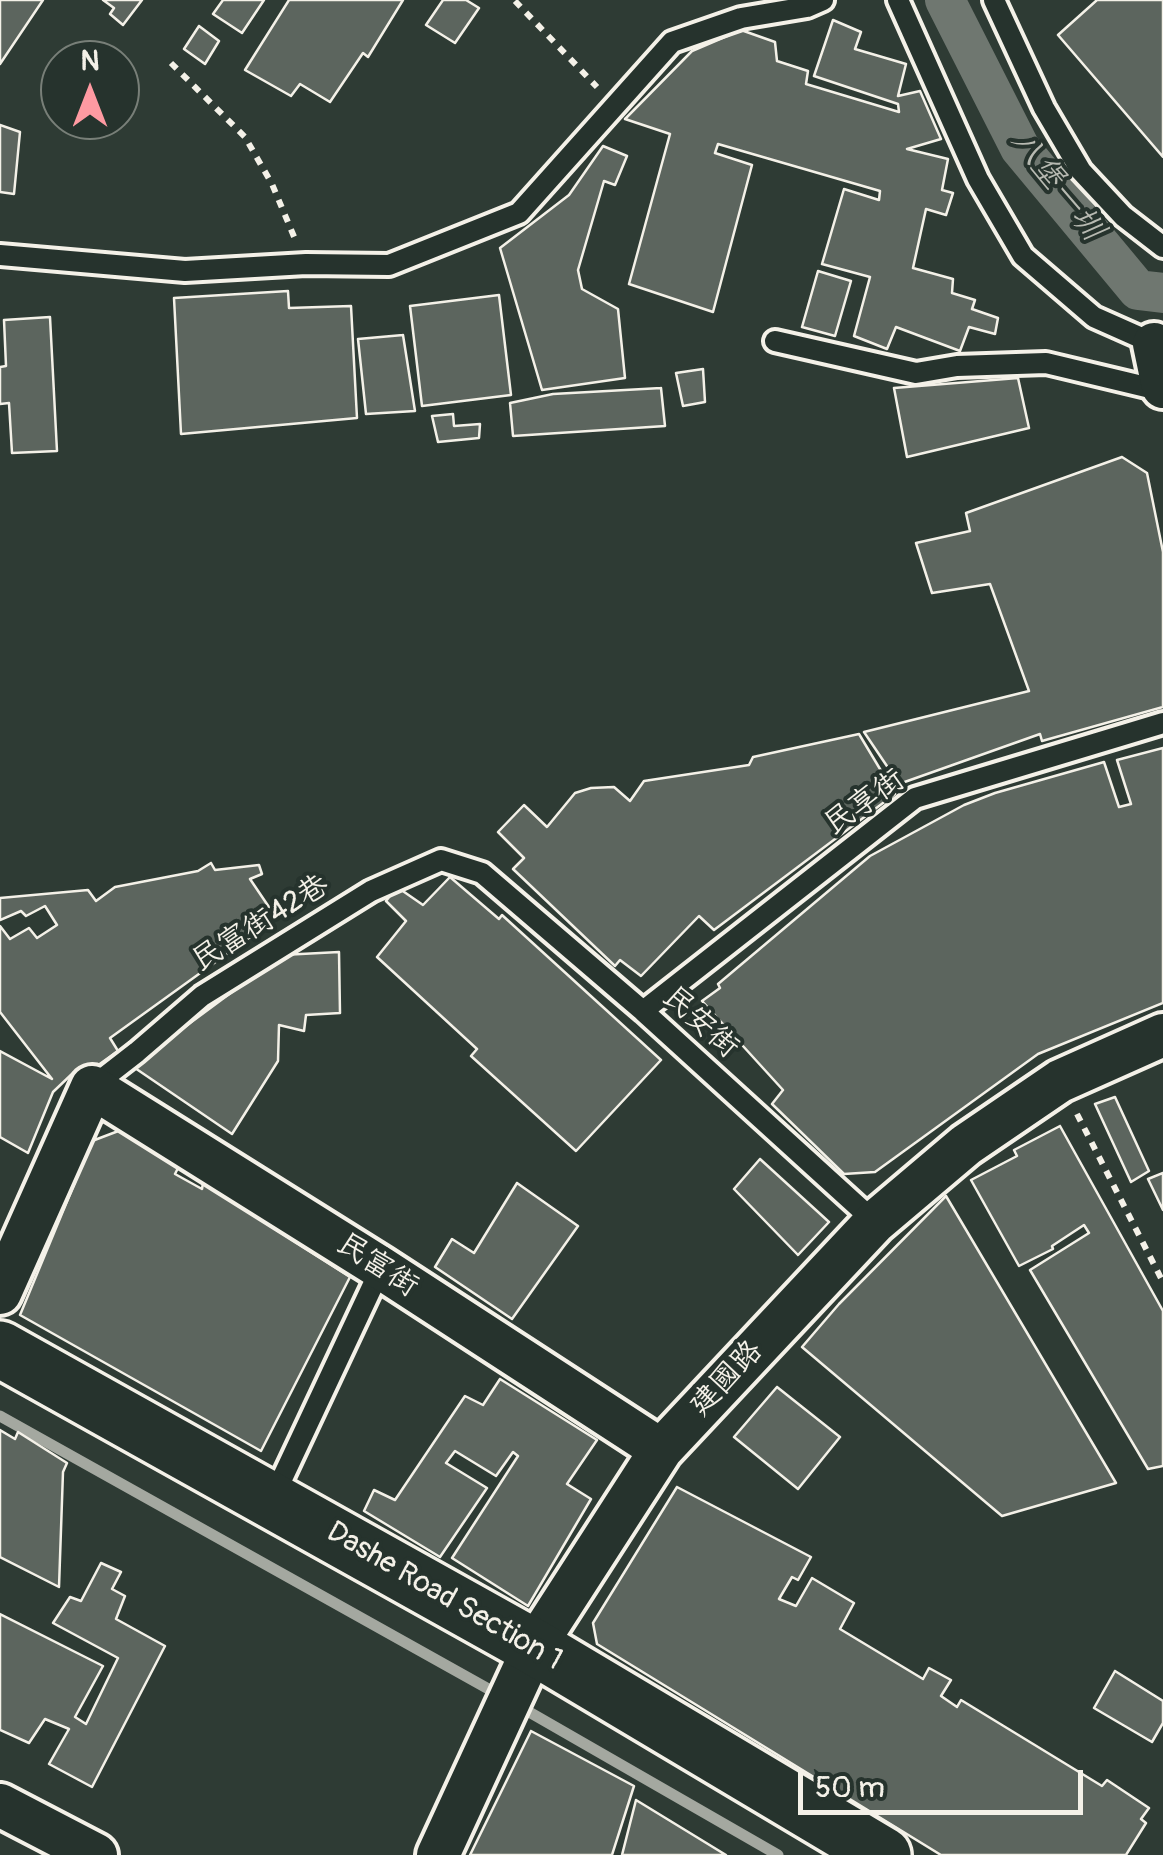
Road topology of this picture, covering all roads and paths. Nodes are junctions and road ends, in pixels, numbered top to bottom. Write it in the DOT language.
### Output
graph roads {
  1 [pos="515,0"];
  2 [pos="824,0"];
  3 [pos="898,0"];
  4 [pos="994,0"];
  5 [pos="171,63"];
  6 [pos="615,106"];
  7 [pos="1163,247"];
  8 [pos="0,254"];
  9 [pos="306,264"];
  10 [pos="775,341"];
  11 [pos="1158,345"];
  12 [pos="1163,389"];
  13 [pos="1163,723"];
  14 [pos="482,874"];
  15 [pos="642,1011"];
  16 [pos="1163,1036"];
  17 [pos="1060,1081"];
  18 [pos="92,1087"];
  19 [pos="875,1222"];
  20 [pos="381,1268"];
  21 [pos="1163,1282"];
  22 [pos="0,1293"];
  23 [pos="0,1349"];
  24 [pos="660,1450"];
  25 [pos="272,1500"];
  26 [pos="534,1647"];
  27 [pos="0,1805"];
  28 [pos="96,1855"];
  29 [pos="438,1855"];
  30 [pos="883,1855"];
  1 -- 6 [label="path"];
  2 -- 6 [label="lane"];
  3 -- 11 [label="lane"];
  4 -- 7 [label="lane"];
  5 -- 9 [label="path"];
  6 -- 9 [label="lane"];
  8 -- 9 [label="lane"];
  10 -- 12 [label="lane"];
  11 -- 12 [label="street"];
  13 -- 15 [label="lane, 民享街"];
  14 -- 15 [label="lane, 民安街"];
  14 -- 18 [label="lane, 民富街42巷"];
  15 -- 19 [label="lane, 民安街"];
  16 -- 17 [label="street, 建國路"];
  17 -- 19 [label="street, 建國路"];
  17 -- 21 [label="path"];
  18 -- 20 [label="street, 民富街"];
  18 -- 22 [label="street"];
  19 -- 24 [label="street, 建國路"];
  20 -- 24 [label="street, 民富街"];
  20 -- 25 [label="lane"];
  23 -- 25 [label="street, Dashe Road Section 1"];
  24 -- 26 [label="street, 建國路"];
  25 -- 26 [label="street, Dashe Road Section 1"];
  26 -- 29 [label="street, 建國路"];
  26 -- 30 [label="street, Dashe Road Section 1"];
  27 -- 28 [label="street"];
}
